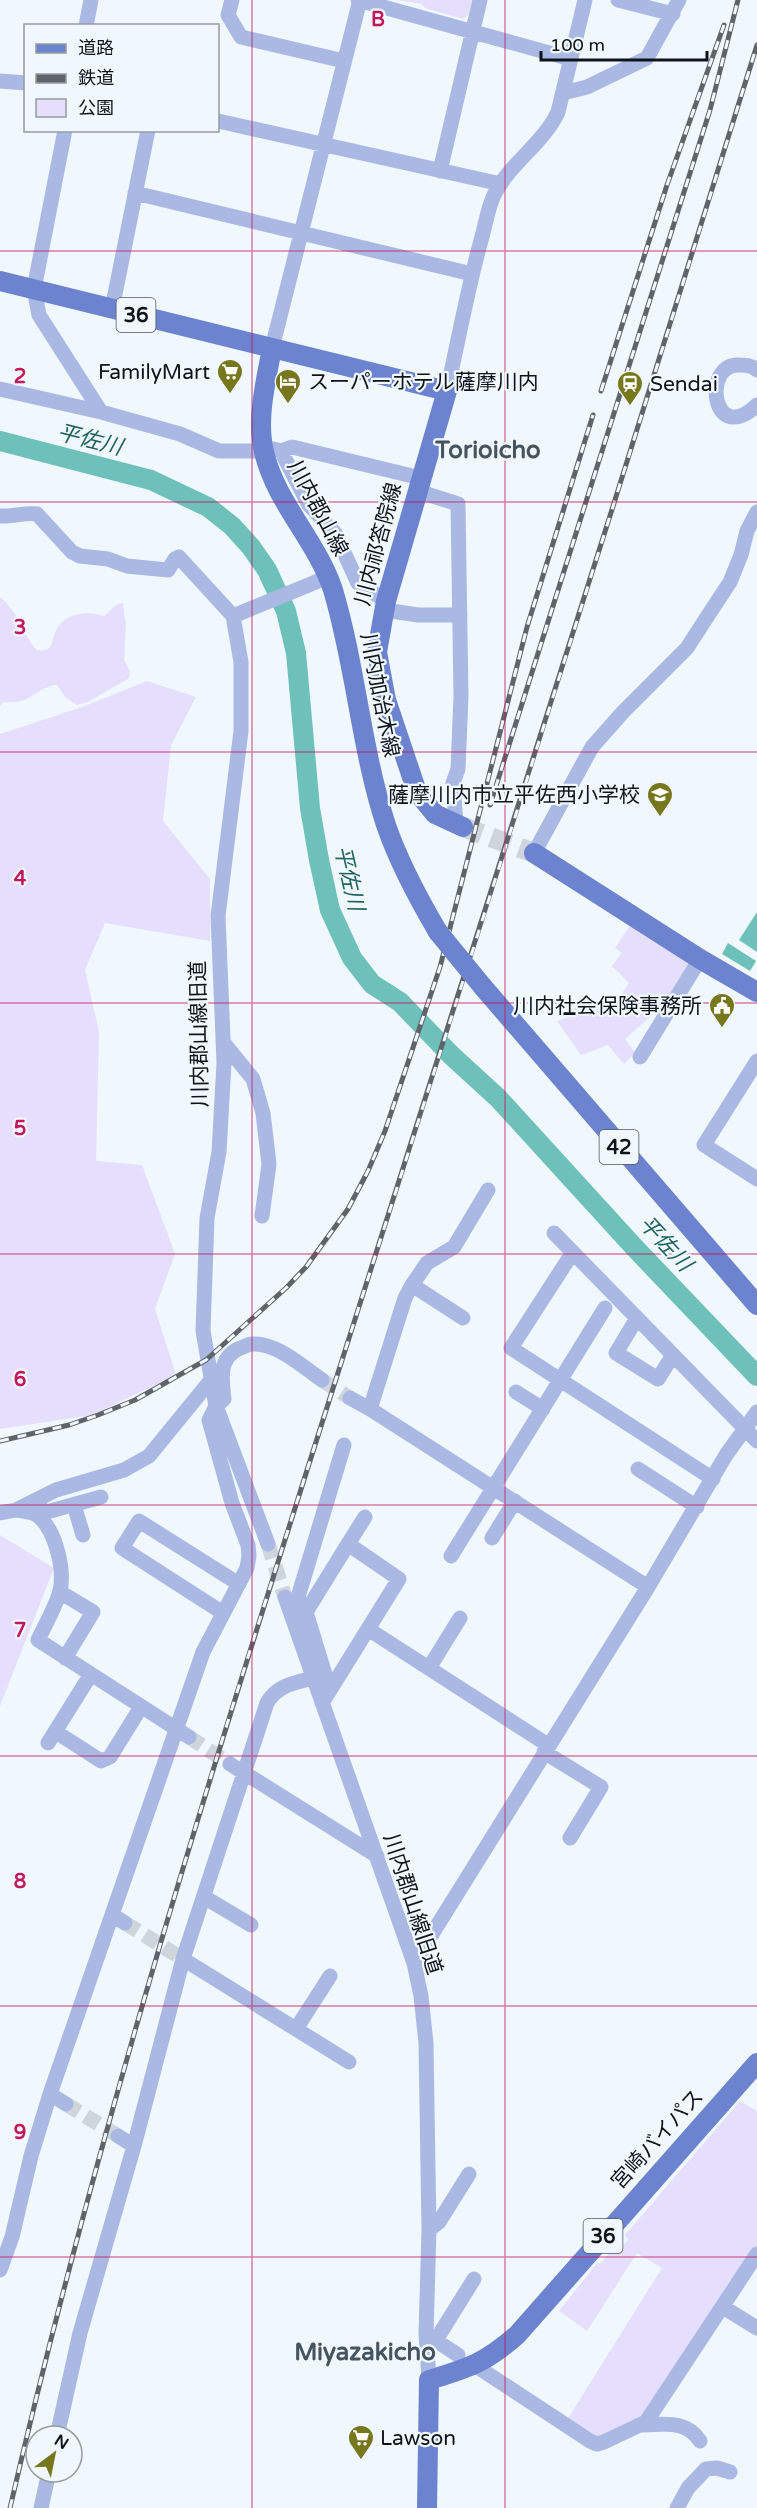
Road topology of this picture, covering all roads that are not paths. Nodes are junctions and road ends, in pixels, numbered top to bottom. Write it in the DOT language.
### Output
graph roads {
  1 [pos="91,0"];
  2 [pos="232,0"];
  3 [pos="359,0"];
  4 [pos="480,0"];
  5 [pos="585,0"];
  6 [pos="618,0"];
  7 [pos="676,7"];
  8 [pos="86,24"];
  9 [pos="473,32"];
  10 [pos="571,59"];
  11 [pos="344,61"];
  12 [pos="0,81"];
  13 [pos="24,83"];
  14 [pos="563,93"];
  15 [pos="219,121"];
  16 [pos="65,132"];
  17 [pos="148,132"];
  18 [pos="324,144"];
  19 [pos="440,171"];
  20 [pos="501,184"];
  21 [pos="135,193"];
  22 [pos="301,233"];
  23 [pos="472,274"];
  24 [pos="0,280"];
  25 [pos="34,289"];
  26 [pos="112,309"];
  27 [pos="272,348"];
  28 [pos="756,369"];
  29 [pos="0,390"];
  30 [pos="447,391"];
  31 [pos="757,405"];
  32 [pos="101,412"];
  33 [pos="269,449"];
  34 [pos="419,485"];
  35 [pos="0,516"];
  36 [pos="756,516"];
  37 [pos="328,577"];
  38 [pos="386,606"];
  39 [pos="460,615"];
  40 [pos="233,616"];
  41 [pos="459,825"];
  42 [pos="534,853"];
  43 [pos="700,959"];
  44 [pos="757,992"];
  45 [pos="223,1042"];
  46 [pos="640,1057"];
  47 [pos="757,1061"];
  48 [pos="757,1179"];
  49 [pos="488,1190"];
  50 [pos="262,1216"];
  51 [pos="554,1233"];
  52 [pos="573,1252"];
  53 [pos="412,1285"];
  54 [pos="757,1305"];
  55 [pos="605,1308"];
  56 [pos="463,1318"];
  57 [pos="637,1318"];
  58 [pos="673,1355"];
  59 [pos="211,1380"];
  60 [pos="322,1380"];
  61 [pos="561,1380"];
  62 [pos="516,1392"];
  63 [pos="350,1398"];
  64 [pos="216,1406"];
  65 [pos="370,1409"];
  66 [pos="543,1409"];
  67 [pos="752,1419"];
  68 [pos="757,1441"];
  69 [pos="344,1445"];
  70 [pos="638,1469"];
  71 [pos="713,1479"];
  72 [pos="494,1488"];
  73 [pos="101,1497"];
  74 [pos="514,1501"];
  75 [pos="74,1504"];
  76 [pos="39,1508"];
  77 [pos="697,1508"];
  78 [pos="0,1513"];
  79 [pos="365,1517"];
  80 [pos="83,1535"];
  81 [pos="492,1538"];
  82 [pos="268,1544"];
  83 [pos="348,1544"];
  84 [pos="451,1556"];
  85 [pos="239,1584"];
  86 [pos="648,1587"];
  87 [pos="60,1592"];
  88 [pos="285,1597"];
  89 [pos="306,1612"];
  90 [pos="223,1613"];
  91 [pos="460,1618"];
  92 [pos="368,1629"];
  93 [pos="65,1658"];
  94 [pos="429,1668"];
  95 [pos="91,1674"];
  96 [pos="319,1676"];
  97 [pos="326,1697"];
  98 [pos="141,1707"];
  99 [pos="183,1733"];
  100 [pos="546,1748"];
  101 [pos="230,1764"];
  102 [pos="246,1773"];
  103 [pos="570,1838"];
  104 [pos="377,1857"];
  105 [pos="204,1897"];
  106 [pos="251,1925"];
  107 [pos="183,1959"];
  108 [pos="414,1963"];
  109 [pos="330,1977"];
  110 [pos="296,2029"];
  111 [pos="349,2062"];
  112 [pos="757,2063"];
  113 [pos="50,2094"];
  114 [pos="66,2104"];
  115 [pos="118,2136"];
  116 [pos="134,2146"];
  117 [pos="469,2174"];
  118 [pos="429,2230"];
  119 [pos="757,2254"];
  120 [pos="0,2270"];
  121 [pos="474,2279"];
  122 [pos="723,2307"];
  123 [pos="757,2328"];
  124 [pos="431,2337"];
  125 [pos="458,2355"];
  126 [pos="476,2366"];
  127 [pos="429,2380"];
  128 [pos="60,2424"];
  129 [pos="641,2425"];
  130 [pos="700,2441"];
  131 [pos="730,2472"];
  132 [pos="46,2484"];
  133 [pos="41,2508"];
  134 [pos="427,2508"];
  135 [pos="677,2508"];
  1 -- 8 [label="street"];
  2 -- 11 [label="street"];
  3 -- 9 [label="street"];
  3 -- 11 [label="street"];
  4 -- 9 [label="street"];
  5 -- 10 [label="street"];
  6 -- 7 [label="street"];
  7 -- 14 [label="street"];
  9 -- 10 [label="street"];
  9 -- 19 [label="street"];
  10 -- 14 [label="street"];
  11 -- 18 [label="street"];
  12 -- 13 [label="street"];
  14 -- 20 [label="street"];
  15 -- 18 [label="street"];
  16 -- 25 [label="street"];
  17 -- 21 [label="street"];
  18 -- 19 [label="street"];
  18 -- 22 [label="street"];
  19 -- 20 [label="street"];
  20 -- 23 [label="street"];
  21 -- 22 [label="street"];
  21 -- 26 [label="street"];
  22 -- 23 [label="street"];
  22 -- 27 [label="street"];
  23 -- 30 [label="street"];
  24 -- 25 [label="main road, 36"];
  25 -- 26 [label="main road, 36"];
  25 -- 32 [label="street"];
  26 -- 27 [label="main road, 36"];
  27 -- 30 [label="main road"];
  27 -- 33 [label="main road, 川内郡山線"];
  28 -- 31 [label="street"];
  29 -- 32 [label="street"];
  30 -- 34 [label="main road, 川内祁答院線"];
  32 -- 33 [label="street"];
  33 -- 34 [label="street"];
  33 -- 37 [label="main road, 川内郡山線"];
  33 -- 38 [label="street"];
  34 -- 38 [label="main road, 川内祁答院線"];
  34 -- 39 [label="street"];
  35 -- 40 [label="street"];
  36 -- 42 [label="street"];
  37 -- 40 [label="street"];
  37 -- 54 [label="main road, 川内加治木線 / 42, bridge"];
  38 -- 39 [label="street"];
  38 -- 41 [label="main road, 川内祁答院線"];
  39 -- 41 [label="street"];
  40 -- 45 [label="street, 川内郡山線旧道"];
  42 -- 43 [label="main road"];
  43 -- 44 [label="main road"];
  43 -- 46 [label="street"];
  45 -- 50 [label="street"];
  45 -- 59 [label="street, 川内郡山線旧道"];
  47 -- 48 [label="street"];
  49 -- 53 [label="street"];
  51 -- 52 [label="street"];
  52 -- 57 [label="street"];
  52 -- 61 [label="street"];
  53 -- 56 [label="street"];
  53 -- 65 [label="street"];
  55 -- 61 [label="street"];
  57 -- 58 [label="street"];
  57 -- 58 [label="street"];
  58 -- 67 [label="street"];
  59 -- 64 [label="street, 川内郡山線旧道"];
  59 -- 76 [label="street"];
  60 -- 64 [label="street"];
  61 -- 66 [label="street"];
  61 -- 71 [label="street"];
  62 -- 66 [label="street"];
  63 -- 65 [label="street"];
  64 -- 82 [label="street, 川内郡山線旧道"];
  64 -- 85 [label="street"];
  65 -- 72 [label="street"];
  66 -- 72 [label="street"];
  67 -- 68 [label="street"];
  67 -- 71 [label="street"];
  69 -- 89 [label="street"];
  70 -- 77 [label="street"];
  71 -- 77 [label="street"];
  72 -- 74 [label="street"];
  72 -- 84 [label="street"];
  73 -- 75 [label="street"];
  74 -- 81 [label="street"];
  74 -- 86 [label="street"];
  75 -- 76 [label="street"];
  75 -- 80 [label="street"];
  76 -- 78 [label="street"];
  76 -- 87 [label="street"];
  77 -- 86 [label="street"];
  79 -- 83 [label="street"];
  83 -- 89 [label="street"];
  83 -- 92 [label="street"];
  85 -- 90 [label="street"];
  85 -- 90 [label="street"];
  86 -- 100 [label="street"];
  87 -- 93 [label="street"];
  87 -- 93 [label="street"];
  88 -- 96 [label="street, 川内郡山線旧道"];
  89 -- 96 [label="street"];
  90 -- 99 [label="street"];
  91 -- 94 [label="street"];
  92 -- 94 [label="street"];
  92 -- 97 [label="street"];
  93 -- 95 [label="street"];
  94 -- 100 [label="street"];
  95 -- 98 [label="street"];
  95 -- 98 [label="street"];
  96 -- 97 [label="street, 川内郡山線旧道"];
  96 -- 102 [label="street"];
  97 -- 104 [label="street, 川内郡山線旧道"];
  98 -- 99 [label="street"];
  99 -- 113 [label="street"];
  100 -- 103 [label="street"];
  100 -- 108 [label="street"];
  101 -- 102 [label="street"];
  102 -- 104 [label="street"];
  102 -- 105 [label="street"];
  104 -- 108 [label="street, 川内郡山線旧道"];
  105 -- 106 [label="street"];
  105 -- 107 [label="street"];
  107 -- 110 [label="street"];
  107 -- 116 [label="street"];
  108 -- 118 [label="street, 川内郡山線旧道"];
  109 -- 110 [label="street"];
  110 -- 111 [label="street"];
  112 -- 126 [label="main road, 宮崎バイパス / 36"];
  113 -- 114 [label="street"];
  113 -- 120 [label="street"];
  115 -- 116 [label="street"];
  116 -- 128 [label="street"];
  117 -- 118 [label="street"];
  118 -- 124 [label="street, 川内郡山線旧道"];
  119 -- 122 [label="street"];
  121 -- 124 [label="street"];
  122 -- 123 [label="street"];
  122 -- 129 [label="street"];
  124 -- 125 [label="street"];
  124 -- 127 [label="street, 川内郡山線旧道"];
  126 -- 127 [label="main road, 宮崎バイパス / 36"];
  126 -- 129 [label="street"];
  127 -- 134 [label="main road"];
  129 -- 130 [label="street"];
  131 -- 135 [label="street"];
  132 -- 133 [label="street"];
}
